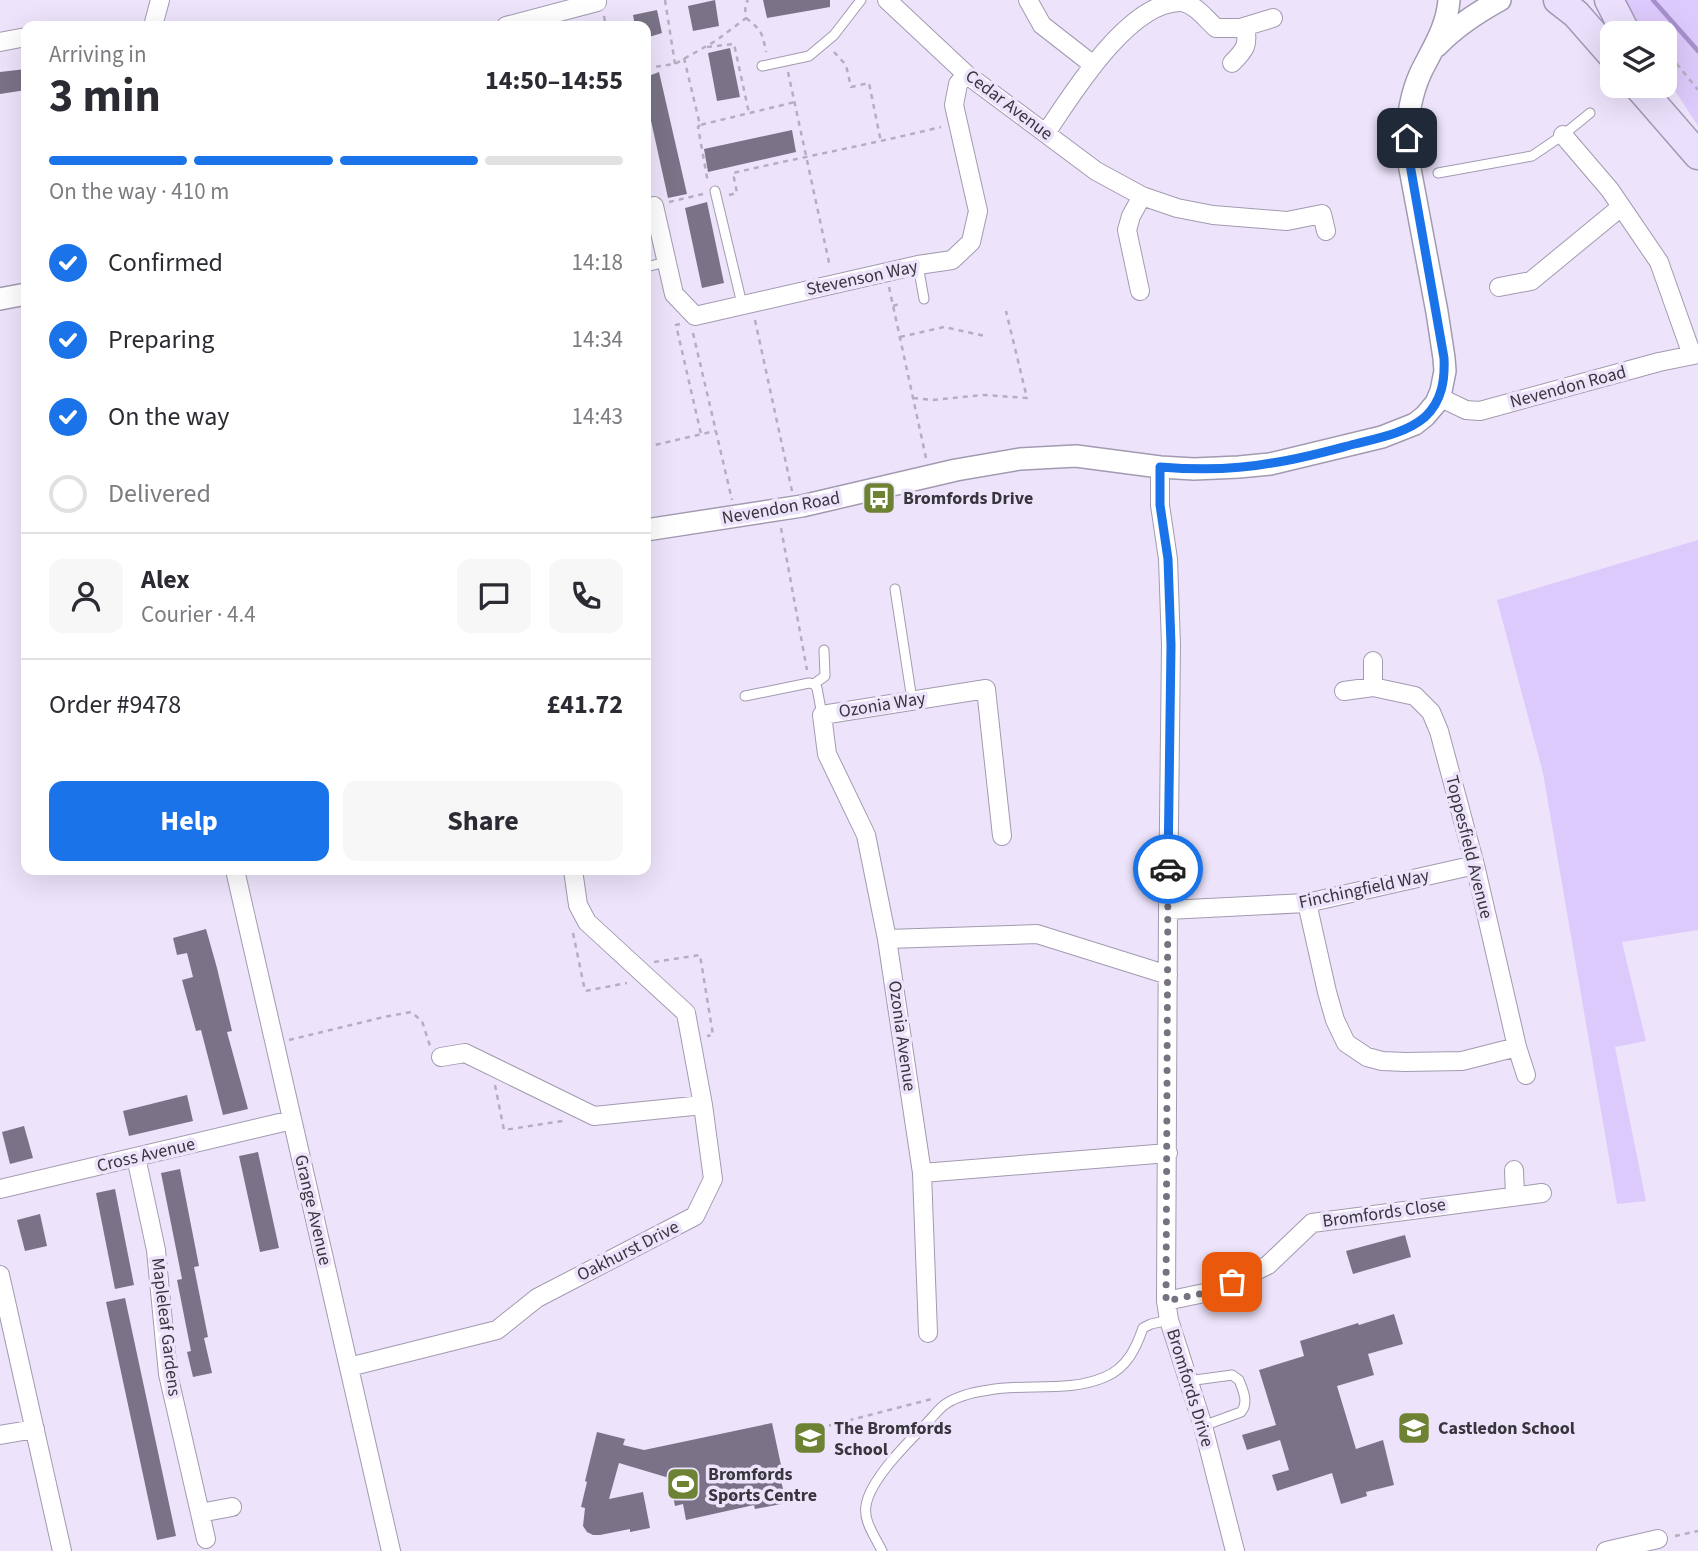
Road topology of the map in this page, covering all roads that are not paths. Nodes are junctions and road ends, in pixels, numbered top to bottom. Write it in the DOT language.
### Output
graph roads {
  1 [pos="160,0"];
  2 [pos="597,0"];
  3 [pos="861,0"];
  4 [pos="887,0"];
  5 [pos="1028,0"];
  6 [pos="1449,0"];
  7 [pos="1500,0"];
  8 [pos="1558,0"];
  9 [pos="1609,0"];
  10 [pos="1273,19"];
  11 [pos="154,21"];
  12 [pos="525,21"];
  13 [pos="1620,21"];
  14 [pos="1245,27"];
  15 [pos="21,38"];
  16 [pos="1600,41"];
  17 [pos="0,42"];
  18 [pos="1431,54"];
  19 [pos="1232,63"];
  20 [pos="1092,64"];
  21 [pos="765,65"];
  22 [pos="966,74"];
  23 [pos="1649,98"];
  24 [pos="1664,98"];
  25 [pos="1590,113"];
  26 [pos="1046,133"];
  27 [pos="1563,135"];
  28 [pos="1698,155"];
  29 [pos="1438,173"];
  30 [pos="716,194"];
  31 [pos="1142,195"];
  32 [pos="654,206"];
  33 [pos="1621,207"];
  34 [pos="1326,231"];
  35 [pos="666,262"];
  36 [pos="918,265"];
  37 [pos="651,266"];
  38 [pos="1499,287"];
  39 [pos="1140,291"];
  40 [pos="21,295"];
  41 [pos="0,299"];
  42 [pos="924,299"];
  43 [pos="747,304"];
  44 [pos="1695,354"];
  45 [pos="1439,397"];
  46 [pos="1160,467"];
  47 [pos="651,529"];
  48 [pos="895,589"];
  49 [pos="824,650"];
  50 [pos="1373,661"];
  51 [pos="811,684"];
  52 [pos="1373,687"];
  53 [pos="1344,691"];
  54 [pos="745,696"];
  55 [pos="912,700"];
  56 [pos="822,715"];
  57 [pos="1002,836"];
  58 [pos="1475,865"];
  59 [pos="235,875"];
  60 [pos="574,875"];
  61 [pos="1307,903"];
  62 [pos="1168,910"];
  63 [pos="887,939"];
  64 [pos="1168,975"];
  65 [pos="1517,1047"];
  66 [pos="440,1057"];
  67 [pos="1527,1075"];
  68 [pos="703,1105"];
  69 [pos="292,1121"];
  70 [pos="1168,1153"];
  71 [pos="136,1157"];
  72 [pos="1514,1170"];
  73 [pos="922,1173"];
  74 [pos="0,1189"];
  75 [pos="1542,1193"];
  76 [pos="1515,1196"];
  77 [pos="0,1275"];
  78 [pos="1166,1301"];
  79 [pos="1168,1320"];
  80 [pos="929,1333"];
  81 [pos="349,1367"];
  82 [pos="1188,1381"];
  83 [pos="1203,1426"];
  84 [pos="35,1429"];
  85 [pos="0,1435"];
  86 [pos="232,1507"];
  87 [pos="201,1513"];
  88 [pos="206,1539"];
  89 [pos="1658,1539"];
  90 [pos="62,1551"];
  91 [pos="391,1551"];
  92 [pos="882,1551"];
  93 [pos="1235,1551"];
  94 [pos="1606,1551"];
  1 -- 11 [label="street"];
  2 -- 12 [label="street"];
  3 -- 21 [label="lane"];
  4 -- 22 [label="street, Cedar Avenue"];
  5 -- 20 [label="street"];
  6 -- 18 [label="street"];
  7 -- 18 [label="street"];
  8 -- 16 [label="main road"];
  9 -- 13 [label="main road"];
  10 -- 14 [label="street"];
  14 -- 19 [label="street"];
  14 -- 20 [label="street"];
  15 -- 17 [label="street"];
  18 -- 45 [label="street"];
  20 -- 26 [label="street"];
  22 -- 26 [label="street, Cedar Avenue"];
  22 -- 36 [label="street, Stevenson Way"];
  23 -- 28 [label="main road"];
  24 -- 28 [label="main road"];
  25 -- 27 [label="lane"];
  26 -- 31 [label="street, Cedar Avenue"];
  27 -- 29 [label="lane"];
  27 -- 33 [label="street"];
  30 -- 43 [label="lane"];
  31 -- 34 [label="street, Cedar Avenue"];
  31 -- 39 [label="street"];
  32 -- 35 [label="street"];
  33 -- 38 [label="street"];
  33 -- 44 [label="street"];
  35 -- 37 [label="lane"];
  35 -- 43 [label="street, Stevenson Way"];
  36 -- 42 [label="lane"];
  36 -- 43 [label="street, Stevenson Way"];
  40 -- 41 [label="street"];
  44 -- 45 [label="street, Nevendon Road"];
  45 -- 46 [label="street, Nevendon Road"];
  46 -- 47 [label="street, Nevendon Road"];
  46 -- 62 [label="street, Bromfords Drive"];
  48 -- 55 [label="lane"];
  49 -- 51 [label="lane"];
  50 -- 52 [label="street"];
  51 -- 54 [label="lane"];
  51 -- 56 [label="lane"];
  52 -- 53 [label="street, Toppesfield Avenue"];
  52 -- 58 [label="street, Toppesfield Avenue"];
  55 -- 56 [label="street, Ozonia Way"];
  55 -- 57 [label="street, Ozonia Way"];
  56 -- 63 [label="street, Ozonia Way"];
  58 -- 61 [label="street, Finchingfield Way"];
  58 -- 65 [label="street, Toppesfield Avenue"];
  59 -- 69 [label="street, Grange Avenue"];
  60 -- 68 [label="street, Oakhurst Drive"];
  61 -- 62 [label="street, Finchingfield Way"];
  61 -- 65 [label="street"];
  62 -- 64 [label="street, Bromfords Drive"];
  63 -- 64 [label="street"];
  63 -- 73 [label="street, Ozonia Avenue"];
  64 -- 70 [label="street, Bromfords Drive"];
  65 -- 67 [label="street, Toppesfield Avenue"];
  66 -- 68 [label="street"];
  68 -- 81 [label="street, Oakhurst Drive"];
  69 -- 71 [label="street, Cross Avenue"];
  69 -- 81 [label="street, Grange Avenue"];
  70 -- 73 [label="street"];
  70 -- 78 [label="street, Bromfords Drive"];
  71 -- 74 [label="street, Cross Avenue"];
  71 -- 87 [label="street, Mapleleaf Gardens"];
  72 -- 76 [label="street"];
  73 -- 80 [label="street, Ozonia Avenue"];
  75 -- 76 [label="street, Bromfords Close"];
  76 -- 78 [label="street, Bromfords Close"];
  77 -- 84 [label="street"];
  78 -- 79 [label="street, Bromfords Drive"];
  79 -- 82 [label="street, Bromfords Drive"];
  79 -- 92 [label="lane"];
  81 -- 91 [label="street, Grange Avenue"];
  82 -- 83 [label="street, Bromfords Drive"];
  82 -- 83 [label="lane"];
  83 -- 93 [label="street, Bromfords Drive"];
  84 -- 85 [label="street"];
  84 -- 90 [label="street"];
  86 -- 87 [label="street"];
  87 -- 88 [label="street, Mapleleaf Gardens"];
  89 -- 94 [label="street"];
}
